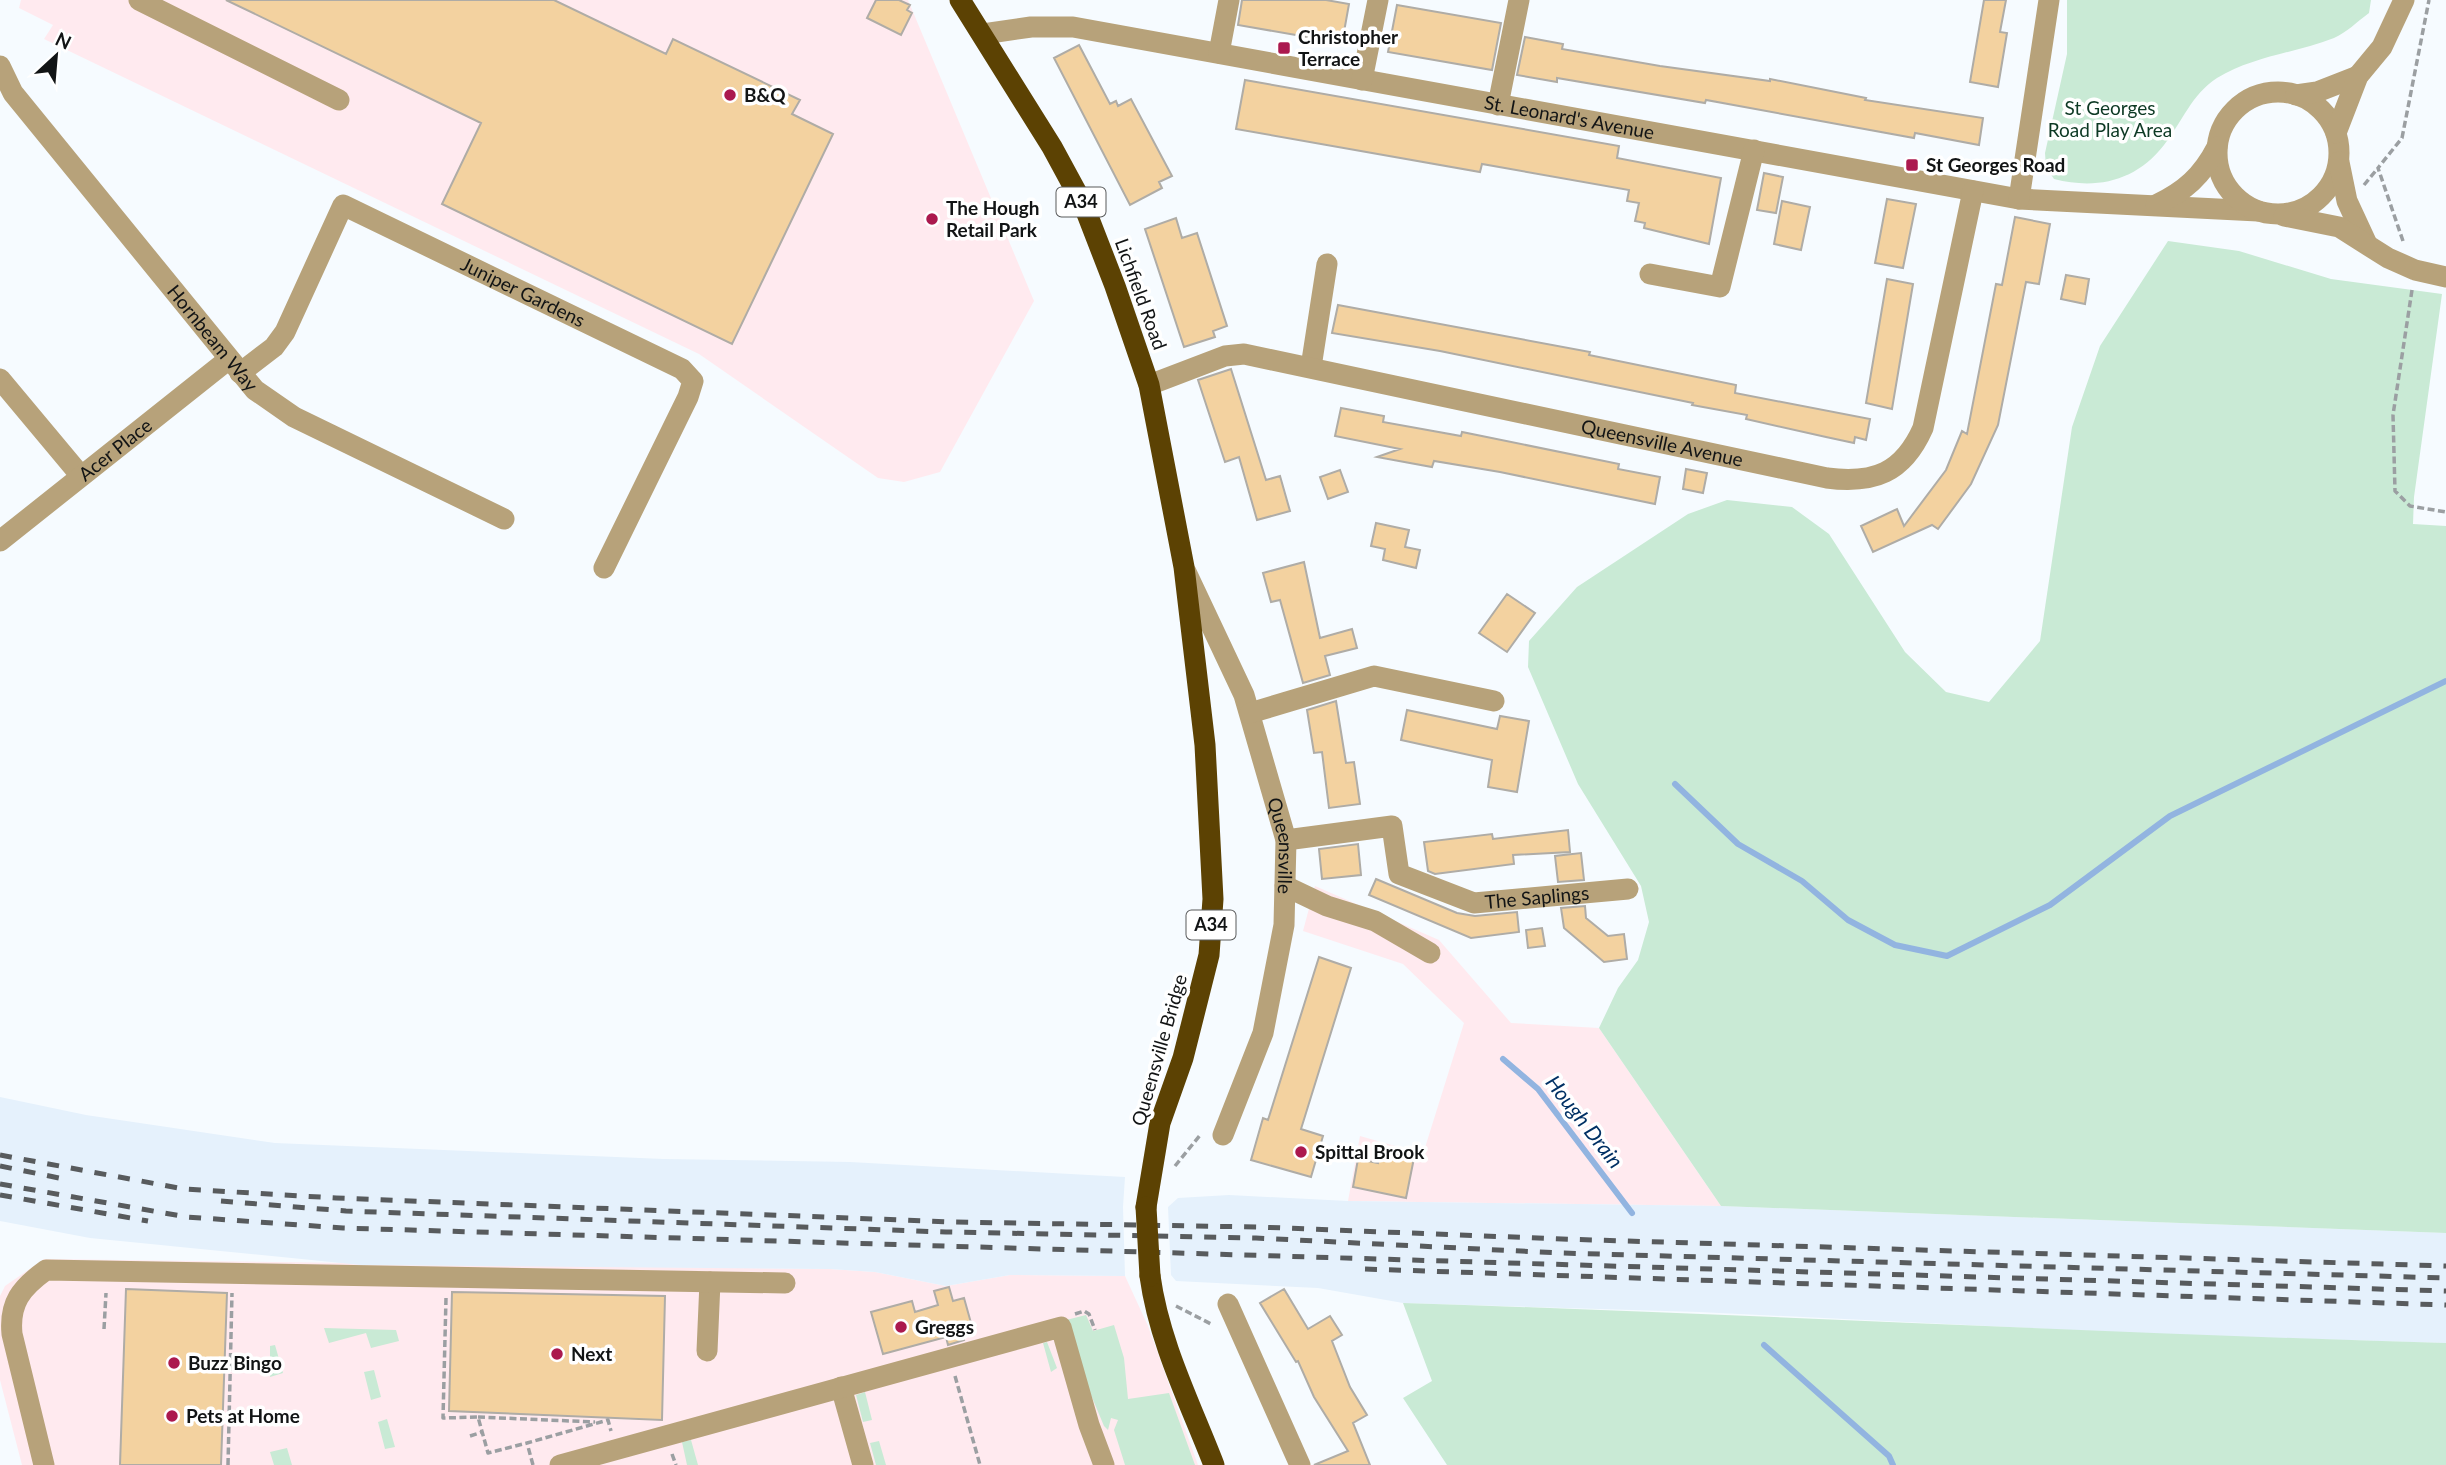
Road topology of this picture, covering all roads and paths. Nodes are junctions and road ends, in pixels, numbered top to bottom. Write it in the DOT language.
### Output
graph roads {
  1 [pos="139,0"];
  2 [pos="960,0"];
  3 [pos="1229,0"];
  4 [pos="1378,0"];
  5 [pos="1519,0"];
  6 [pos="2049,0"];
  7 [pos="2404,0"];
  8 [pos="2429,0"];
  9 [pos="983,34"];
  10 [pos="1219,53"];
  11 [pos="0,66"];
  12 [pos="2358,76"];
  13 [pos="1363,80"];
  14 [pos="2296,94"];
  15 [pos="338,100"];
  16 [pos="1498,105"];
  17 [pos="2336,133"];
  18 [pos="2217,147"];
  19 [pos="1754,150"];
  20 [pos="2338,160"];
  21 [pos="1973,191"];
  22 [pos="2019,199"];
  23 [pos="2156,205"];
  24 [pos="2268,213"];
  25 [pos="2366,242"];
  26 [pos="2410,249"];
  27 [pos="1327,264"];
  28 [pos="1650,274"];
  29 [pos="2446,276"];
  30 [pos="2413,283"];
  31 [pos="235,366"];
  32 [pos="1311,367"];
  33 [pos="0,379"];
  34 [pos="1149,385"];
  35 [pos="81,476"];
  36 [pos="2446,512"];
  37 [pos="504,519"];
  38 [pos="0,541"];
  39 [pos="1184,567"];
  40 [pos="604,568"];
  41 [pos="1190,636"];
  42 [pos="1494,701"];
  43 [pos="1250,713"];
  44 [pos="1286,840"];
  45 [pos="1285,886"];
  46 [pos="1628,889"];
  47 [pos="1430,953"];
  48 [pos="1223,1135"];
  49 [pos="1173,1170"];
  50 [pos="446,1276"];
  51 [pos="710,1282"];
  52 [pos="785,1283"];
  53 [pos="1152,1285"];
  54 [pos="232,1287"];
  55 [pos="106,1289"];
  56 [pos="1228,1304"];
  57 [pos="104,1329"];
  58 [pos="1244,1341"];
  59 [pos="707,1351"];
  60 [pos="949,1358"];
  61 [pos="841,1387"];
  62 [pos="478,1417"];
  63 [pos="601,1422"];
  64 [pos="482,1432"];
  65 [pos="470,1436"];
  66 [pos="222,1439"];
  67 [pos="229,1439"];
  68 [pos="527,1443"];
  69 [pos="44,1465"];
  70 [pos="228,1465"];
  71 [pos="560,1465"];
  72 [pos="863,1465"];
  73 [pos="979,1465"];
  74 [pos="1104,1465"];
  75 [pos="1214,1465"];
  76 [pos="1300,1465"];
  1 -- 15 [label="street"];
  2 -- 9 [label="highway, Lichfield Road / A34"];
  3 -- 10 [label="street"];
  4 -- 13 [label="street"];
  5 -- 16 [label="street"];
  6 -- 22 [label="street"];
  7 -- 12 [label="street"];
  8 -- 26 [label="path"];
  9 -- 10 [label="street, St. Leonard's Avenue"];
  9 -- 34 [label="highway, Lichfield Road / A34"];
  10 -- 13 [label="street, St. Leonard's Avenue"];
  11 -- 31 [label="street, Hornbeam Way"];
  12 -- 14 [label="street"];
  12 -- 17 [label="street"];
  13 -- 16 [label="street, St. Leonard's Avenue"];
  14 -- 17 [label="street"];
  14 -- 18 [label="street"];
  16 -- 19 [label="street, St. Leonard's Avenue"];
  17 -- 20 [label="street"];
  18 -- 23 [label="street"];
  18 -- 24 [label="street"];
  19 -- 21 [label="street, St. Leonard's Avenue"];
  19 -- 28 [label="street"];
  20 -- 24 [label="street"];
  20 -- 25 [label="street"];
  21 -- 22 [label="street, St. Leonard's Avenue"];
  21 -- 32 [label="street, Queensville Avenue"];
  22 -- 23 [label="street, St. Leonard's Avenue"];
  23 -- 24 [label="street, St. Leonard's Avenue"];
  24 -- 25 [label="street"];
  25 -- 29 [label="street"];
  27 -- 32 [label="street"];
  30 -- 36 [label="path"];
  31 -- 35 [label="street, Acer Place"];
  31 -- 37 [label="street, Hornbeam Way"];
  31 -- 40 [label="street, Juniper Gardens"];
  32 -- 34 [label="street, Queensville Avenue"];
  33 -- 35 [label="street"];
  34 -- 39 [label="highway, Lichfield Road / A34"];
  35 -- 38 [label="street, Acer Place"];
  39 -- 41 [label="highway, Lichfield Road / A34"];
  39 -- 43 [label="street, Queensville"];
  41 -- 53 [label="highway, Queensville Bridge / A34, bridge"];
  42 -- 43 [label="street"];
  43 -- 44 [label="street, Queensville"];
  44 -- 45 [label="street, Queensville"];
  44 -- 46 [label="street, The Saplings"];
  45 -- 47 [label="street"];
  45 -- 48 [label="street, Queensville"];
  48 -- 49 [label="path"];
  50 -- 51 [label="street"];
  50 -- 62 [label="path"];
  50 -- 69 [label="street"];
  51 -- 52 [label="street"];
  51 -- 59 [label="street"];
  53 -- 58 [label="path"];
  53 -- 75 [label="highway, Queensville Bridge / A34"];
  54 -- 67 [label="path"];
  55 -- 57 [label="path"];
  56 -- 58 [label="street"];
  58 -- 76 [label="street"];
  60 -- 61 [label="street"];
  60 -- 73 [label="path"];
  60 -- 74 [label="street"];
  61 -- 71 [label="street"];
  61 -- 72 [label="street"];
  62 -- 63 [label="path"];
  62 -- 64 [label="path"];
  64 -- 65 [label="path"];
  64 -- 68 [label="path"];
  66 -- 67 [label="path"];
  67 -- 70 [label="path"];
}
